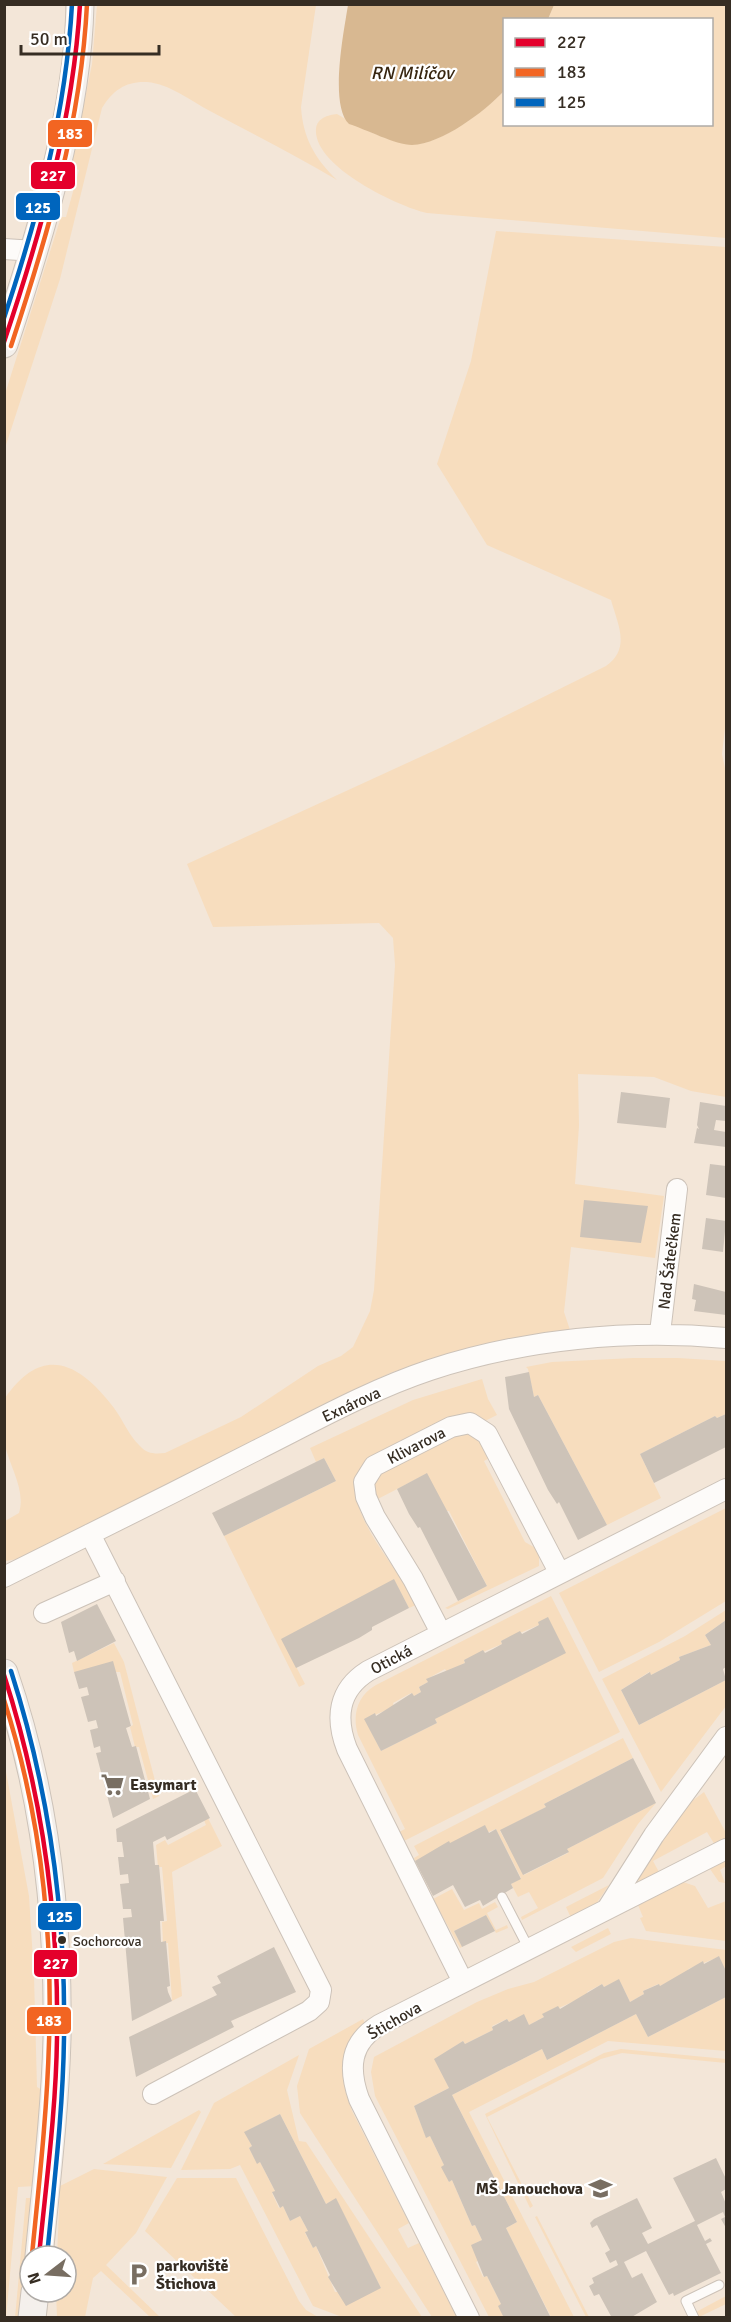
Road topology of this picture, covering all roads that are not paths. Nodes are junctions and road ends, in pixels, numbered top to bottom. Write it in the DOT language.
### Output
graph roads {
  1 [pos="80,4"];
  2 [pos="4,249"];
  3 [pos="35,251"];
  4 [pos="4,345"];
  5 [pos="677,1189"];
  6 [pos="660,1333"];
  7 [pos="726,1338"];
  8 [pos="726,1489"];
  9 [pos="90,1534"];
  10 [pos="559,1572"];
  11 [pos="4,1577"];
  12 [pos="115,1581"];
  13 [pos="44,1613"];
  14 [pos="441,1633"];
  15 [pos="4,1672"];
  16 [pos="726,1737"];
  17 [pos="726,1849"];
  18 [pos="502,1898"];
  19 [pos="606,1911"];
  20 [pos="529,1949"];
  21 [pos="463,1982"];
  22 [pos="153,2094"];
  23 [pos="43,2244"];
  24 [pos="718,2285"];
  25 [pos="469,2318"];
  26 [pos="694,2318"];
  1 -- 3 [label="main road"];
  2 -- 3 [label="street"];
  3 -- 4 [label="main road"];
  5 -- 6 [label="street, Nad Šátečkem"];
  6 -- 7 [label="street, Exnárova"];
  6 -- 9 [label="street, Exnárova"];
  8 -- 10 [label="street, Otická"];
  9 -- 11 [label="street, Exnárova"];
  9 -- 12 [label="street"];
  10 -- 14 [label="street, Otická"];
  10 -- 14 [label="street, Klivarova"];
  12 -- 13 [label="street"];
  12 -- 22 [label="street"];
  14 -- 21 [label="street, Otická"];
  15 -- 23 [label="main road"];
  16 -- 19 [label="street"];
  17 -- 19 [label="street, Štichova"];
  18 -- 20 [label="lane"];
  19 -- 20 [label="street, Štichova"];
  20 -- 21 [label="street, Štichova"];
  21 -- 25 [label="street, Štichova"];
  24 -- 26 [label="lane"];
}
